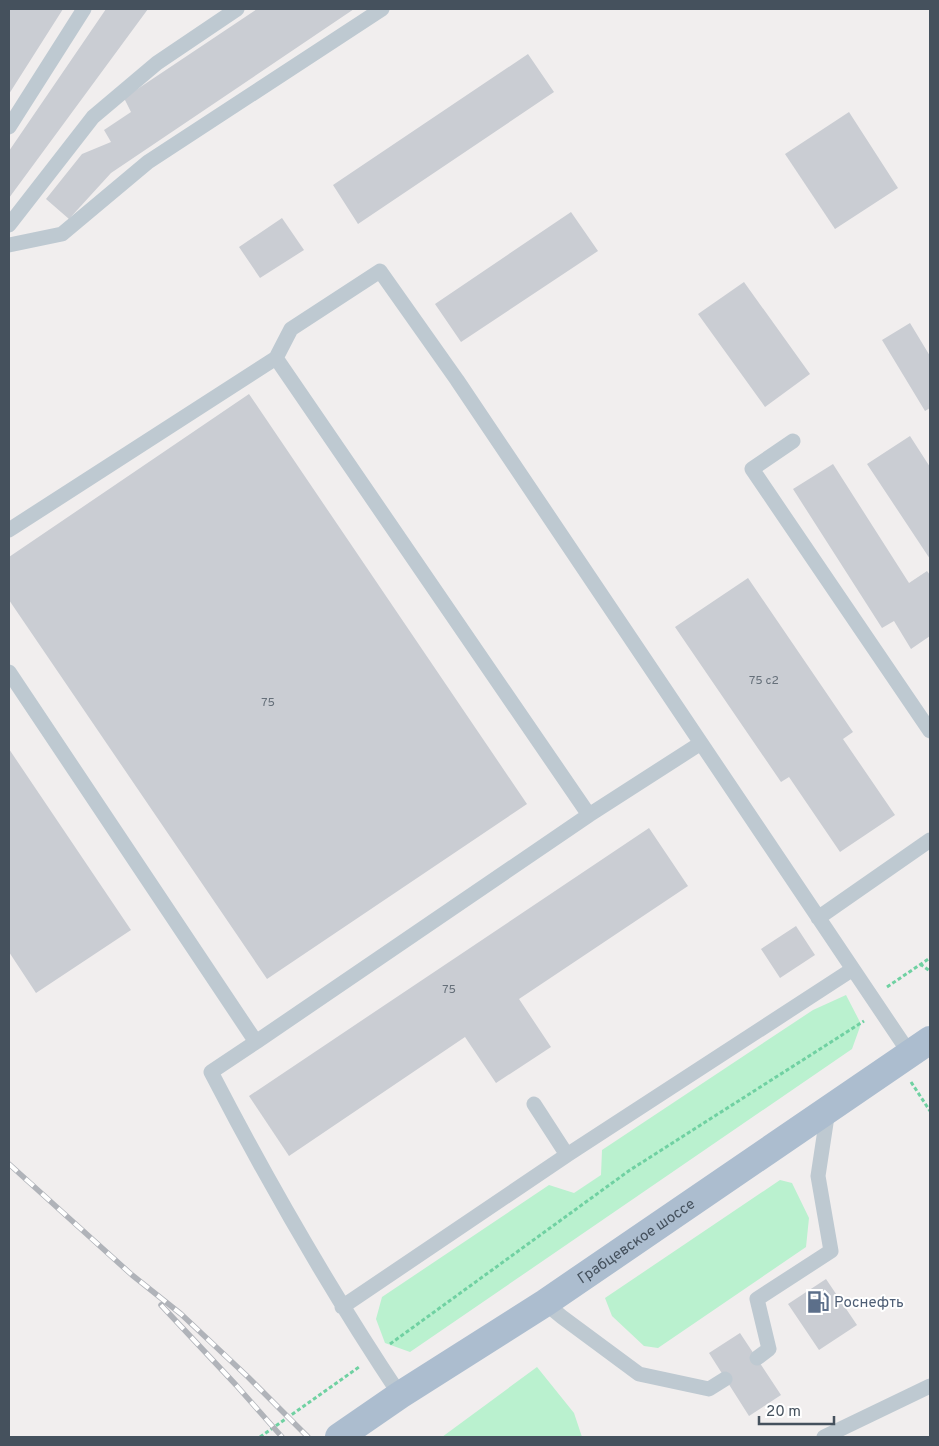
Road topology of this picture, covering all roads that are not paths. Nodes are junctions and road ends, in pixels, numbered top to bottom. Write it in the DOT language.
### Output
graph roads {
  1 [pos="84,9"];
  2 [pos="237,9"];
  3 [pos="382,9"];
  4 [pos="9,127"];
  5 [pos="9,225"];
  6 [pos="9,245"];
  7 [pos="276,358"];
  8 [pos="793,441"];
  9 [pos="9,530"];
  10 [pos="9,672"];
  11 [pos="930,731"];
  12 [pos="701,743"];
  13 [pos="589,815"];
  14 [pos="930,840"];
  15 [pos="818,918"];
  16 [pos="853,969"];
  17 [pos="256,1042"];
  18 [pos="920,1047"];
  19 [pos="534,1104"];
  20 [pos="828,1110"];
  21 [pos="567,1155"];
  22 [pos="545,1303"];
  23 [pos="342,1307"];
  24 [pos="757,1358"];
  25 [pos="725,1378"];
  26 [pos="930,1386"];
  27 [pos="400,1395"];
  28 [pos="339,1437"];
  29 [pos="824,1437"];
  1 -- 4 [label="lane"];
  2 -- 5 [label="lane"];
  3 -- 6 [label="lane"];
  7 -- 9 [label="lane"];
  7 -- 12 [label="lane"];
  7 -- 13 [label="lane"];
  8 -- 11 [label="lane"];
  10 -- 17 [label="lane"];
  12 -- 13 [label="lane"];
  12 -- 15 [label="lane"];
  13 -- 17 [label="lane"];
  14 -- 15 [label="lane"];
  15 -- 16 [label="lane"];
  16 -- 18 [label="lane"];
  16 -- 21 [label="lane"];
  17 -- 23 [label="lane"];
  18 -- 20 [label="main road, Грабцевское шоссе"];
  19 -- 21 [label="lane"];
  20 -- 22 [label="main road, Грабцевское шоссе"];
  20 -- 24 [label="lane"];
  21 -- 23 [label="lane"];
  22 -- 25 [label="lane"];
  22 -- 27 [label="main road, Грабцевское шоссе"];
  23 -- 27 [label="lane"];
  26 -- 29 [label="lane"];
  27 -- 28 [label="main road, Грабцевское шоссе"];
}
